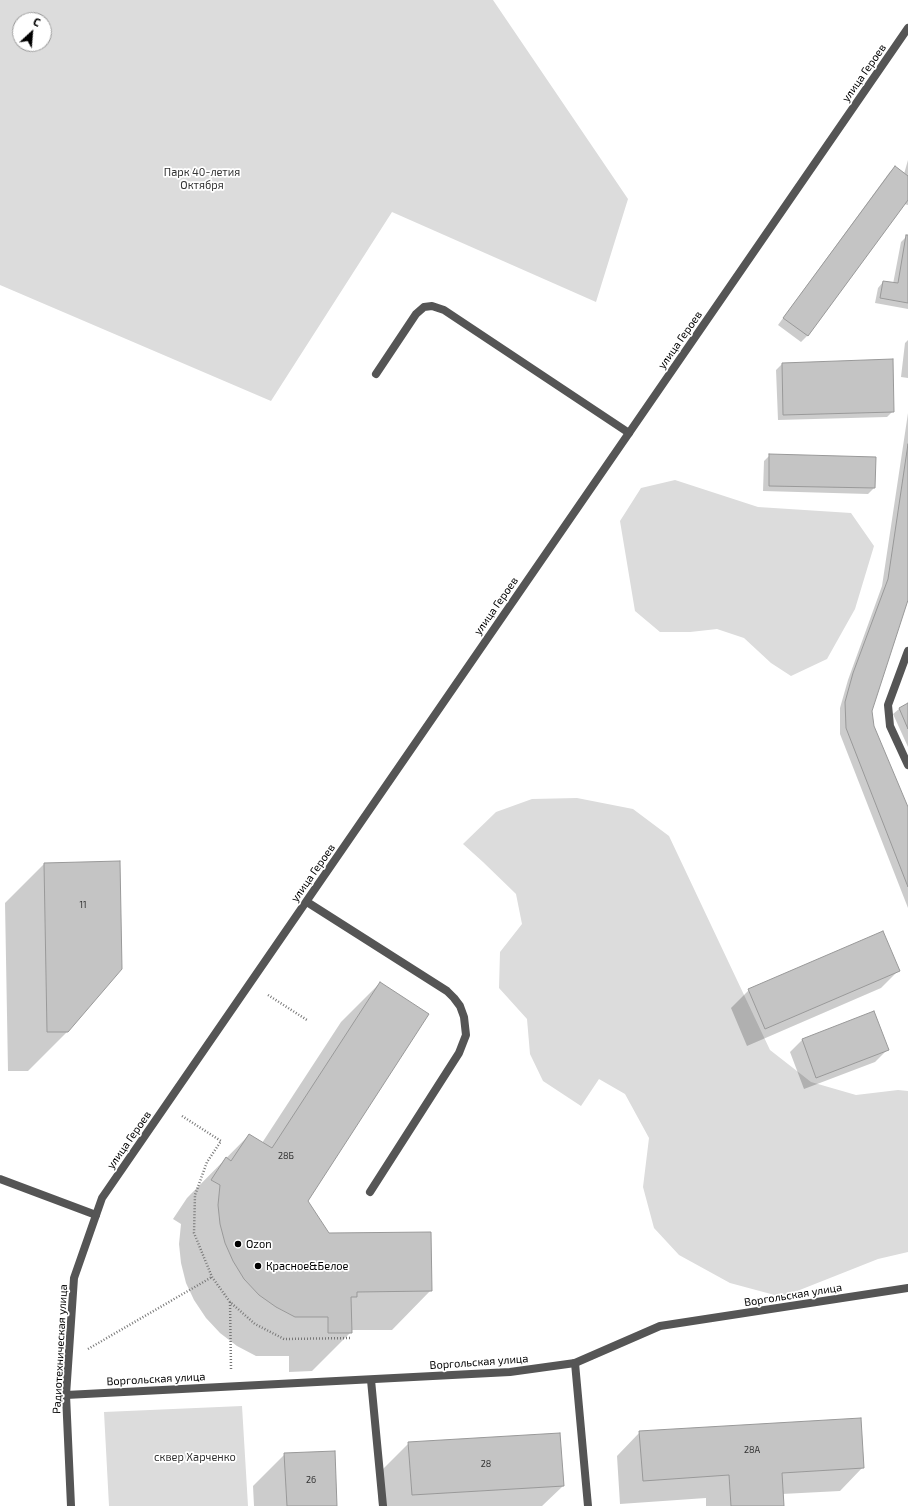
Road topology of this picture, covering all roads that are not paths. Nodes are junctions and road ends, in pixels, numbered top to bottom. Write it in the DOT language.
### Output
graph roads {
  1 [pos="908,28"];
  2 [pos="376,374"];
  3 [pos="629,433"];
  4 [pos="908,651"];
  5 [pos="908,765"];
  6 [pos="307,902"];
  7 [pos="0,1179"];
  8 [pos="370,1192"];
  9 [pos="102,1198"];
  10 [pos="96,1215"];
  11 [pos="908,1288"];
  12 [pos="575,1363"];
  13 [pos="370,1380"];
  14 [pos="66,1395"];
  15 [pos="71,1506"];
  16 [pos="383,1506"];
  17 [pos="588,1506"];
  1 -- 3 [label="street, улица Героев"];
  2 -- 3 [label="street"];
  3 -- 6 [label="street, улица Героев"];
  4 -- 5 [label="street"];
  6 -- 8 [label="street"];
  6 -- 9 [label="street, улица Героев"];
  7 -- 10 [label="street"];
  9 -- 10 [label="street, Радиотехническая улица"];
  10 -- 14 [label="street, Радиотехническая улица"];
  11 -- 12 [label="street, Воргольская улица"];
  12 -- 13 [label="street, Воргольская улица"];
  12 -- 17 [label="street"];
  13 -- 14 [label="street, Воргольская улица"];
  13 -- 16 [label="street"];
  14 -- 15 [label="street, Радиотехническая улица"];
}
